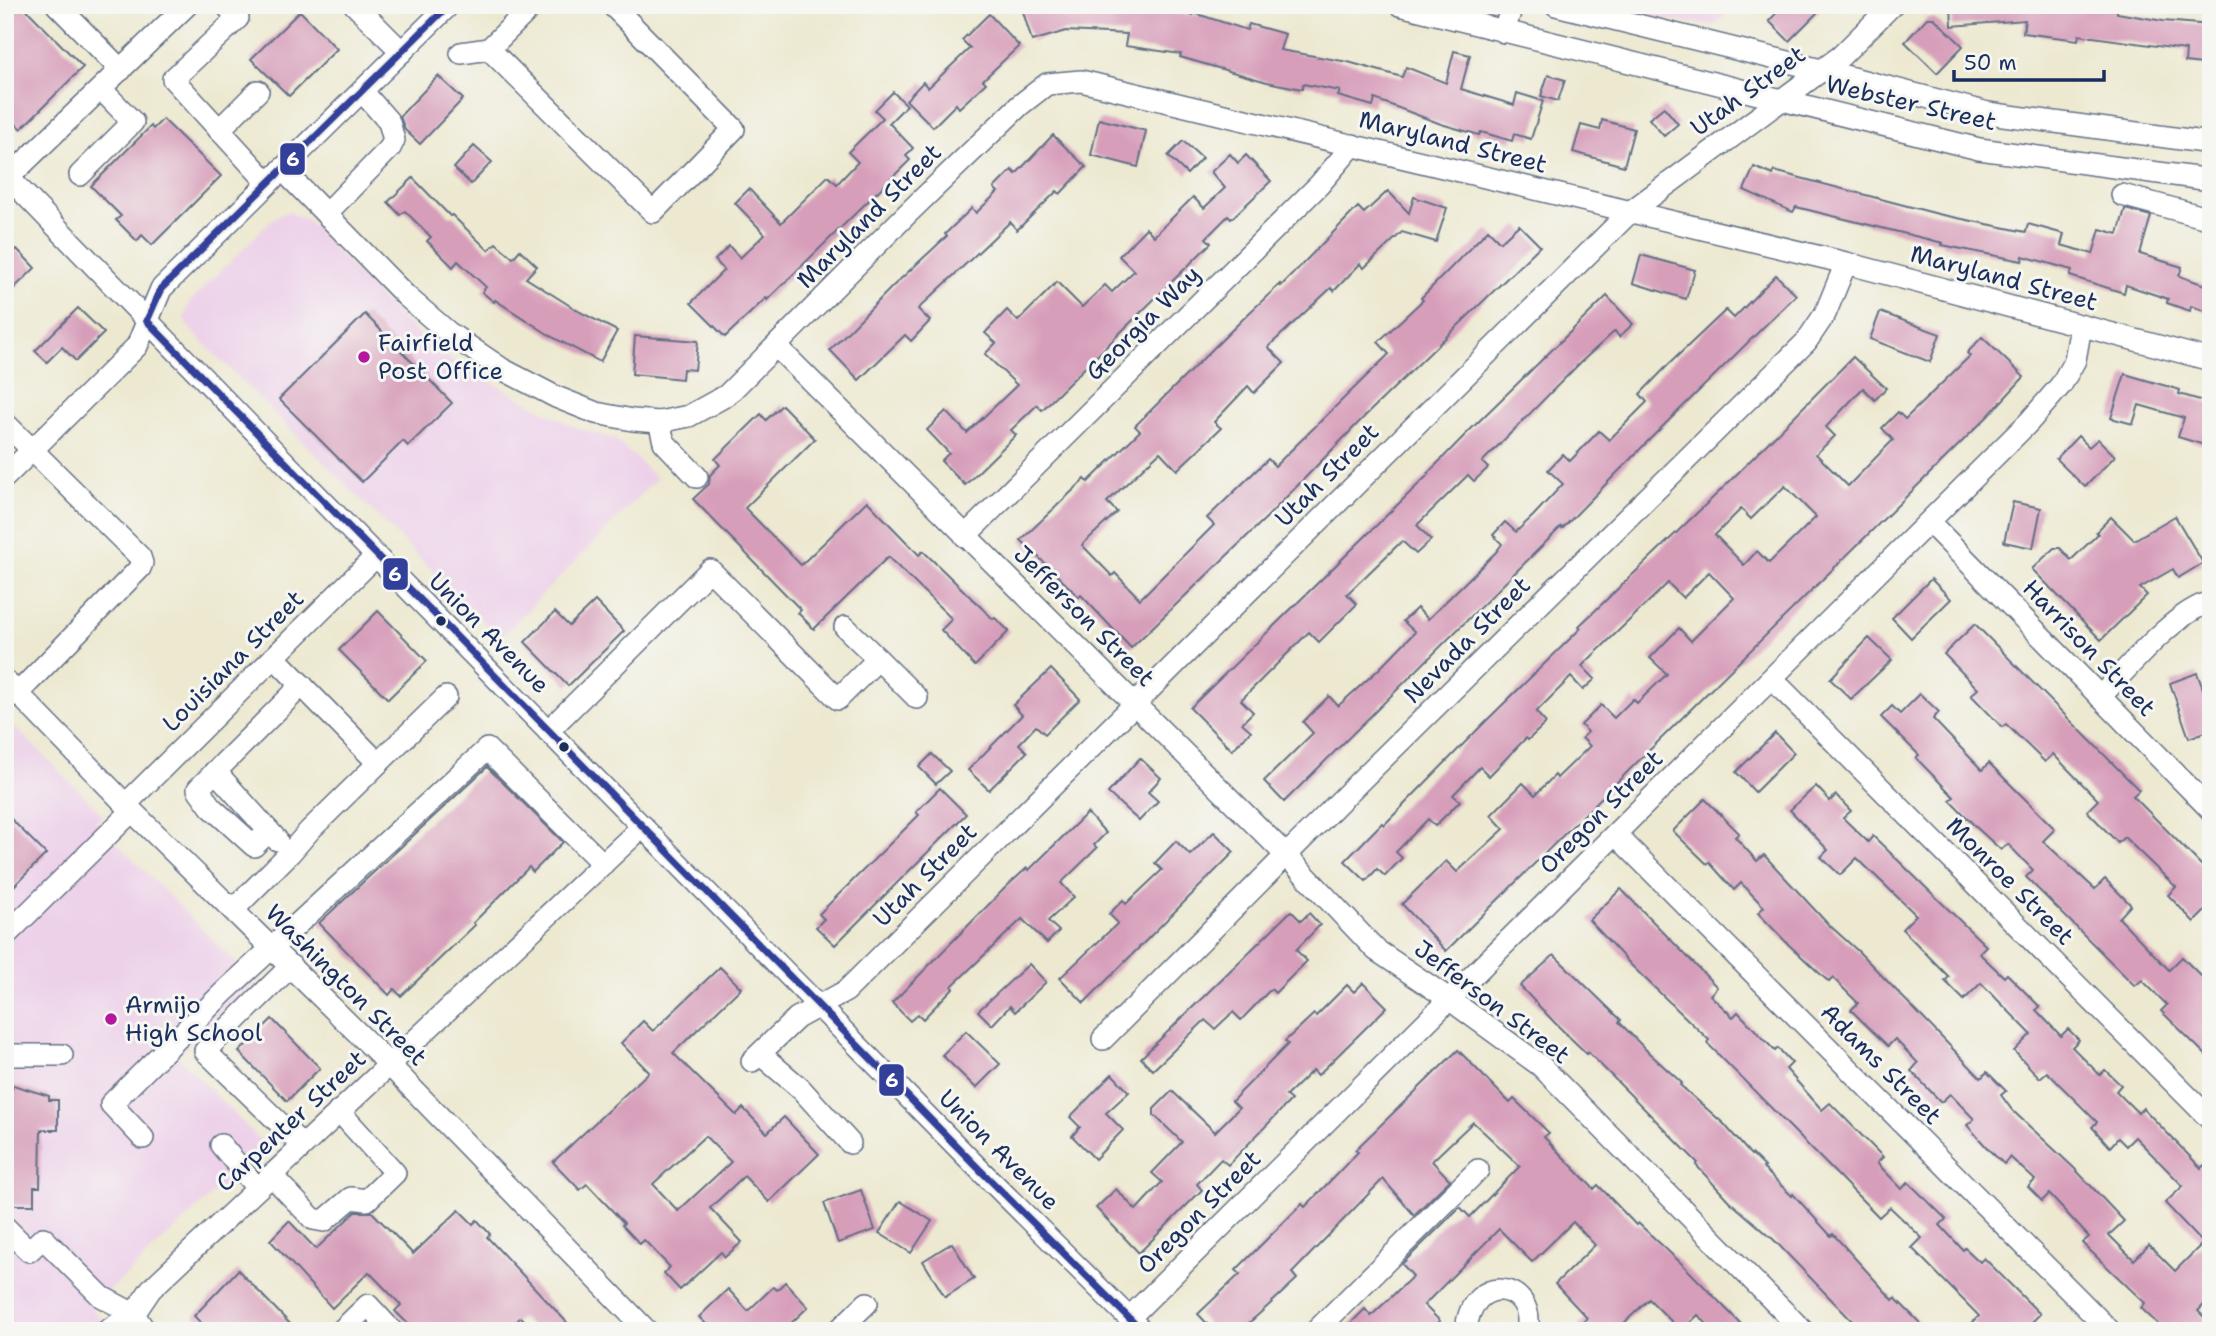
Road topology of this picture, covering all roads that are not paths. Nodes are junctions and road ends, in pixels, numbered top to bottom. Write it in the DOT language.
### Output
graph roads {
  1 [pos="57,5"];
  2 [pos="187,5"];
  3 [pos="226,5"];
  4 [pos="355,5"];
  5 [pos="449,5"];
  6 [pos="533,5"];
  7 [pos="612,5"];
  8 [pos="1400,5"];
  9 [pos="1511,5"];
  10 [pos="1556,5"];
  11 [pos="1892,5"];
  12 [pos="1504,32"];
  13 [pos="489,49"];
  14 [pos="402,52"];
  15 [pos="461,53"];
  16 [pos="121,70"];
  17 [pos="1821,70"];
  18 [pos="100,89"];
  19 [pos="258,91"];
  20 [pos="362,91"];
  21 [pos="1781,99"];
  22 [pos="219,130"];
  23 [pos="2211,143"];
  24 [pos="1353,145"];
  25 [pos="80,175"];
  26 [pos="275,176"];
  27 [pos="7,178"];
  28 [pos="2211,180"];
  29 [pos="2122,195"];
  30 [pos="1630,212"];
  31 [pos="326,214"];
  32 [pos="2211,219"];
  33 [pos="1846,263"];
  34 [pos="148,321"];
  35 [pos="2081,326"];
  36 [pos="777,347"];
  37 [pos="2211,360"];
  38 [pos="659,422"];
  39 [pos="5,423"];
  40 [pos="32,450"];
  41 [pos="5,477"];
  42 [pos="697,477"];
  43 [pos="1930,523"];
  44 [pos="965,536"];
  45 [pos="376,556"];
  46 [pos="2211,602"];
  47 [pos="845,627"];
  48 [pos="274,657"];
  49 [pos="878,660"];
  50 [pos="1772,679"];
  51 [pos="302,685"];
  52 [pos="12,687"];
  53 [pos="2100,696"];
  54 [pos="446,698"];
  55 [pos="917,698"];
  56 [pos="1135,703"];
  57 [pos="548,730"];
  58 [pos="378,763"];
  59 [pos="215,771"];
  60 [pos="129,807"];
  61 [pos="2211,810"];
  62 [pos="643,826"];
  63 [pos="269,831"];
  64 [pos="1616,835"];
  65 [pos="290,853"];
  66 [pos="1286,855"];
  67 [pos="603,864"];
  68 [pos="234,909"];
  69 [pos="5,936"];
  70 [pos="273,948"];
  71 [pos="291,967"];
  72 [pos="1449,999"];
  73 [pos="820,1005"];
  74 [pos="1103,1039"];
  75 [pos="5,1055"];
  76 [pos="62,1055"];
  77 [pos="390,1065"];
  78 [pos="339,1111"];
  79 [pos="2211,1120"];
  80 [pos="143,1138"];
  81 [pos="850,1143"];
  82 [pos="221,1145"];
  83 [pos="302,1145"];
  84 [pos="1478,1170"];
  85 [pos="264,1182"];
  86 [pos="5,1227"];
  87 [pos="867,1303"];
  88 [pos="139,1323"];
  89 [pos="1135,1324"];
  90 [pos="107,1331"];
  91 [pos="341,1331"];
  92 [pos="392,1331"];
  93 [pos="647,1331"];
  94 [pos="838,1331"];
  95 [pos="1316,1331"];
  96 [pos="1465,1331"];
  97 [pos="1527,1331"];
  98 [pos="1802,1331"];
  99 [pos="2110,1331"];
  1 -- 16 [label="street"];
  2 -- 16 [label="street"];
  3 -- 22 [label="street"];
  4 -- 14 [label="street"];
  5 -- 14 [label="street"];
  6 -- 13 [label="street"];
  7 -- 13 [label="street"];
  8 -- 12 [label="street, Webster Street"];
  9 -- 12 [label="street"];
  10 -- 17 [label="street, Webster Street"];
  11 -- 17 [label="street, Utah Street"];
  12 -- 21 [label="street, Webster Street"];
  13 -- 15 [label="street"];
  14 -- 20 [label="street"];
  16 -- 18 [label="street"];
  17 -- 21 [label="street, Utah Street"];
  17 -- 23 [label="street, Webster Street"];
  18 -- 25 [label="street"];
  18 -- 27 [label="street"];
  19 -- 22 [label="street"];
  20 -- 26 [label="street"];
  20 -- 31 [label="street"];
  21 -- 28 [label="street, Webster Street"];
  21 -- 30 [label="street, Utah Street"];
  22 -- 26 [label="street"];
  24 -- 30 [label="street, Maryland Street"];
  24 -- 36 [label="street, Maryland Street"];
  24 -- 44 [label="street, Georgia Way"];
  26 -- 31 [label="street"];
  26 -- 34 [label="street"];
  27 -- 34 [label="street, Union Avenue"];
  29 -- 32 [label="street"];
  30 -- 33 [label="street, Maryland Street"];
  30 -- 56 [label="street, Utah Street"];
  31 -- 38 [label="street"];
  33 -- 35 [label="street, Maryland Street"];
  33 -- 66 [label="street, Nevada Street"];
  34 -- 40 [label="street"];
  34 -- 45 [label="street, Union Avenue"];
  35 -- 37 [label="street, Maryland Street"];
  35 -- 43 [label="street, Oregon Street"];
  36 -- 38 [label="street"];
  36 -- 44 [label="street, Jefferson Street"];
  38 -- 42 [label="street"];
  39 -- 40 [label="street"];
  40 -- 41 [label="street"];
  40 -- 52 [label="street"];
  43 -- 50 [label="street, Oregon Street"];
  43 -- 53 [label="street, Harrison Street"];
  44 -- 56 [label="street, Jefferson Street"];
  45 -- 48 [label="street, Louisiana Street"];
  45 -- 57 [label="street, Union Avenue"];
  46 -- 53 [label="street"];
  47 -- 49 [label="street"];
  48 -- 51 [label="street"];
  48 -- 60 [label="street, Louisiana Street"];
  49 -- 55 [label="street"];
  49 -- 57 [label="street"];
  50 -- 64 [label="street, Oregon Street"];
  50 -- 79 [label="street, Monroe Street"];
  51 -- 58 [label="street"];
  51 -- 59 [label="street"];
  52 -- 60 [label="street, Washington Street"];
  53 -- 61 [label="street, Harrison Street"];
  54 -- 58 [label="street"];
  56 -- 66 [label="street, Jefferson Street"];
  56 -- 73 [label="street, Utah Street"];
  57 -- 62 [label="street, Union Avenue"];
  58 -- 65 [label="street"];
  59 -- 63 [label="street"];
  59 -- 63 [label="street"];
  60 -- 68 [label="street, Washington Street"];
  60 -- 69 [label="street, Louisiana Street"];
  62 -- 67 [label="street, Carpenter Street"];
  62 -- 73 [label="street, Union Avenue"];
  63 -- 65 [label="street"];
  64 -- 72 [label="street, Oregon Street"];
  64 -- 99 [label="street, Adams Street"];
  65 -- 68 [label="street"];
  66 -- 72 [label="street, Jefferson Street"];
  66 -- 74 [label="street, Nevada Street"];
  67 -- 70 [label="street"];
  67 -- 77 [label="street, Carpenter Street"];
  68 -- 70 [label="street, Washington Street"];
  70 -- 71 [label="street, Washington Street"];
  70 -- 80 [label="street"];
  71 -- 77 [label="street, Washington Street"];
  71 -- 83 [label="street"];
  72 -- 89 [label="street, Oregon Street"];
  72 -- 98 [label="street, Jefferson Street"];
  73 -- 81 [label="street"];
  73 -- 89 [label="street, Union Avenue"];
  75 -- 76 [label="street"];
  77 -- 78 [label="street, Carpenter Street"];
  77 -- 93 [label="street, Washington Street"];
  78 -- 83 [label="street, Carpenter Street"];
  78 -- 85 [label="street"];
  82 -- 85 [label="street"];
  83 -- 85 [label="street, Carpenter Street"];
  84 -- 95 [label="street"];
  85 -- 88 [label="street, Carpenter Street"];
  86 -- 88 [label="street"];
  87 -- 94 [label="street"];
  88 -- 90 [label="street"];
  91 -- 92 [label="street"];
  96 -- 97 [label="street"];
}
